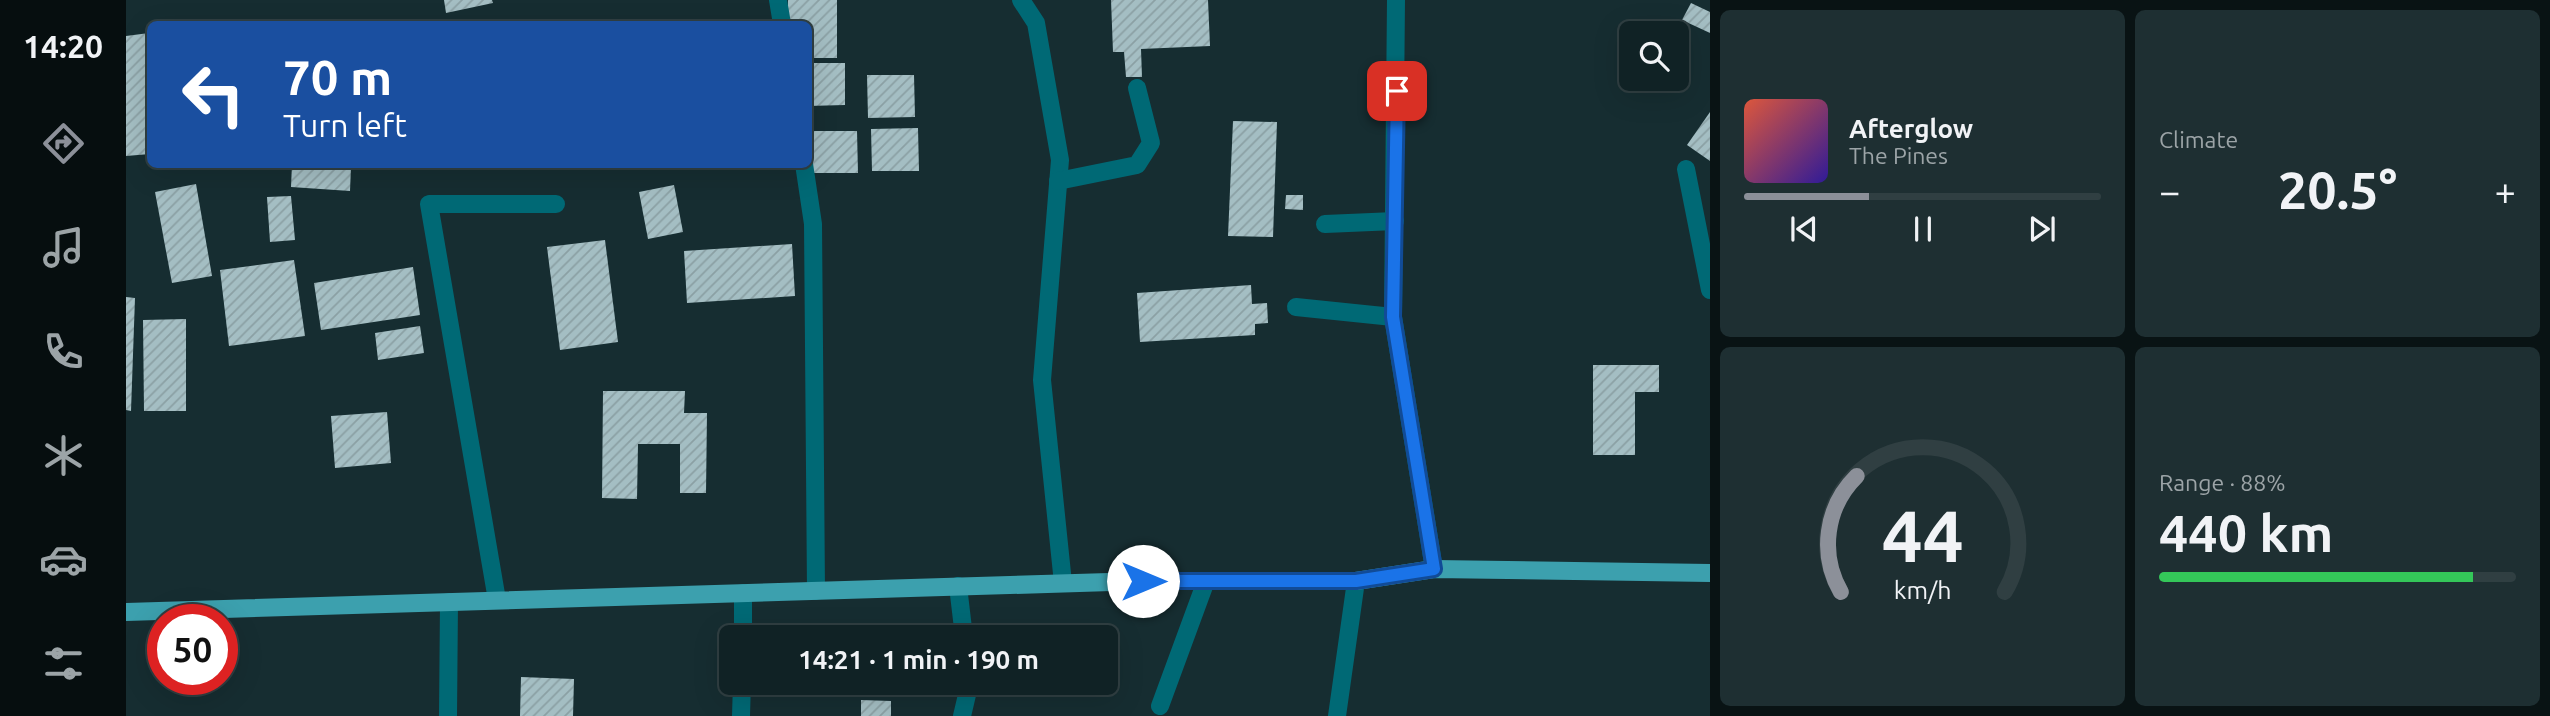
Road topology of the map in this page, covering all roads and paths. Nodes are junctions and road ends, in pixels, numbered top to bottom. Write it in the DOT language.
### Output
graph roads {
  1 [pos="778,0"];
  2 [pos="1021,0"];
  3 [pos="1396,0"];
  4 [pos="782,21"];
  5 [pos="1137,88"];
  6 [pos="805,168"];
  7 [pos="1686,169"];
  8 [pos="1058,181"];
  9 [pos="556,204"];
  10 [pos="1395,222"];
  11 [pos="1325,223"];
  12 [pos="1710,290"];
  13 [pos="1296,307"];
  14 [pos="1393,317"];
  15 [pos="1434,569"];
  16 [pos="1710,573"];
  17 [pos="1206,581"];
  18 [pos="1356,581"];
  19 [pos="1063,583"];
  20 [pos="958,586"];
  21 [pos="816,591"];
  22 [pos="743,593"];
  23 [pos="497,600"];
  24 [pos="449,602"];
  25 [pos="126,612"];
  26 [pos="743,625"];
  27 [pos="963,625"];
  28 [pos="742,695"];
  29 [pos="967,695"];
  30 [pos="1160,706"];
  31 [pos="448,716"];
  32 [pos="741,716"];
  33 [pos="962,716"];
  34 [pos="1337,716"];
  1 -- 4 [label="street"];
  2 -- 8 [label="street"];
  3 -- 10 [label="street"];
  5 -- 8 [label="street"];
  6 -- 21 [label="street"];
  7 -- 12 [label="street"];
  8 -- 19 [label="street"];
  9 -- 23 [label="street"];
  10 -- 11 [label="street"];
  10 -- 14 [label="street"];
  13 -- 14 [label="street"];
  14 -- 15 [label="street"];
  15 -- 16 [label="main road"];
  15 -- 18 [label="main road"];
  17 -- 18 [label="main road"];
  17 -- 19 [label="main road"];
  17 -- 30 [label="street"];
  18 -- 34 [label="street"];
  19 -- 20 [label="main road"];
  20 -- 21 [label="main road"];
  20 -- 27 [label="street"];
  21 -- 22 [label="main road"];
  22 -- 23 [label="main road"];
  22 -- 26 [label="street"];
  23 -- 24 [label="main road"];
  24 -- 25 [label="main road"];
  24 -- 31 [label="street"];
  28 -- 32 [label="street"];
  29 -- 33 [label="street"];
}
